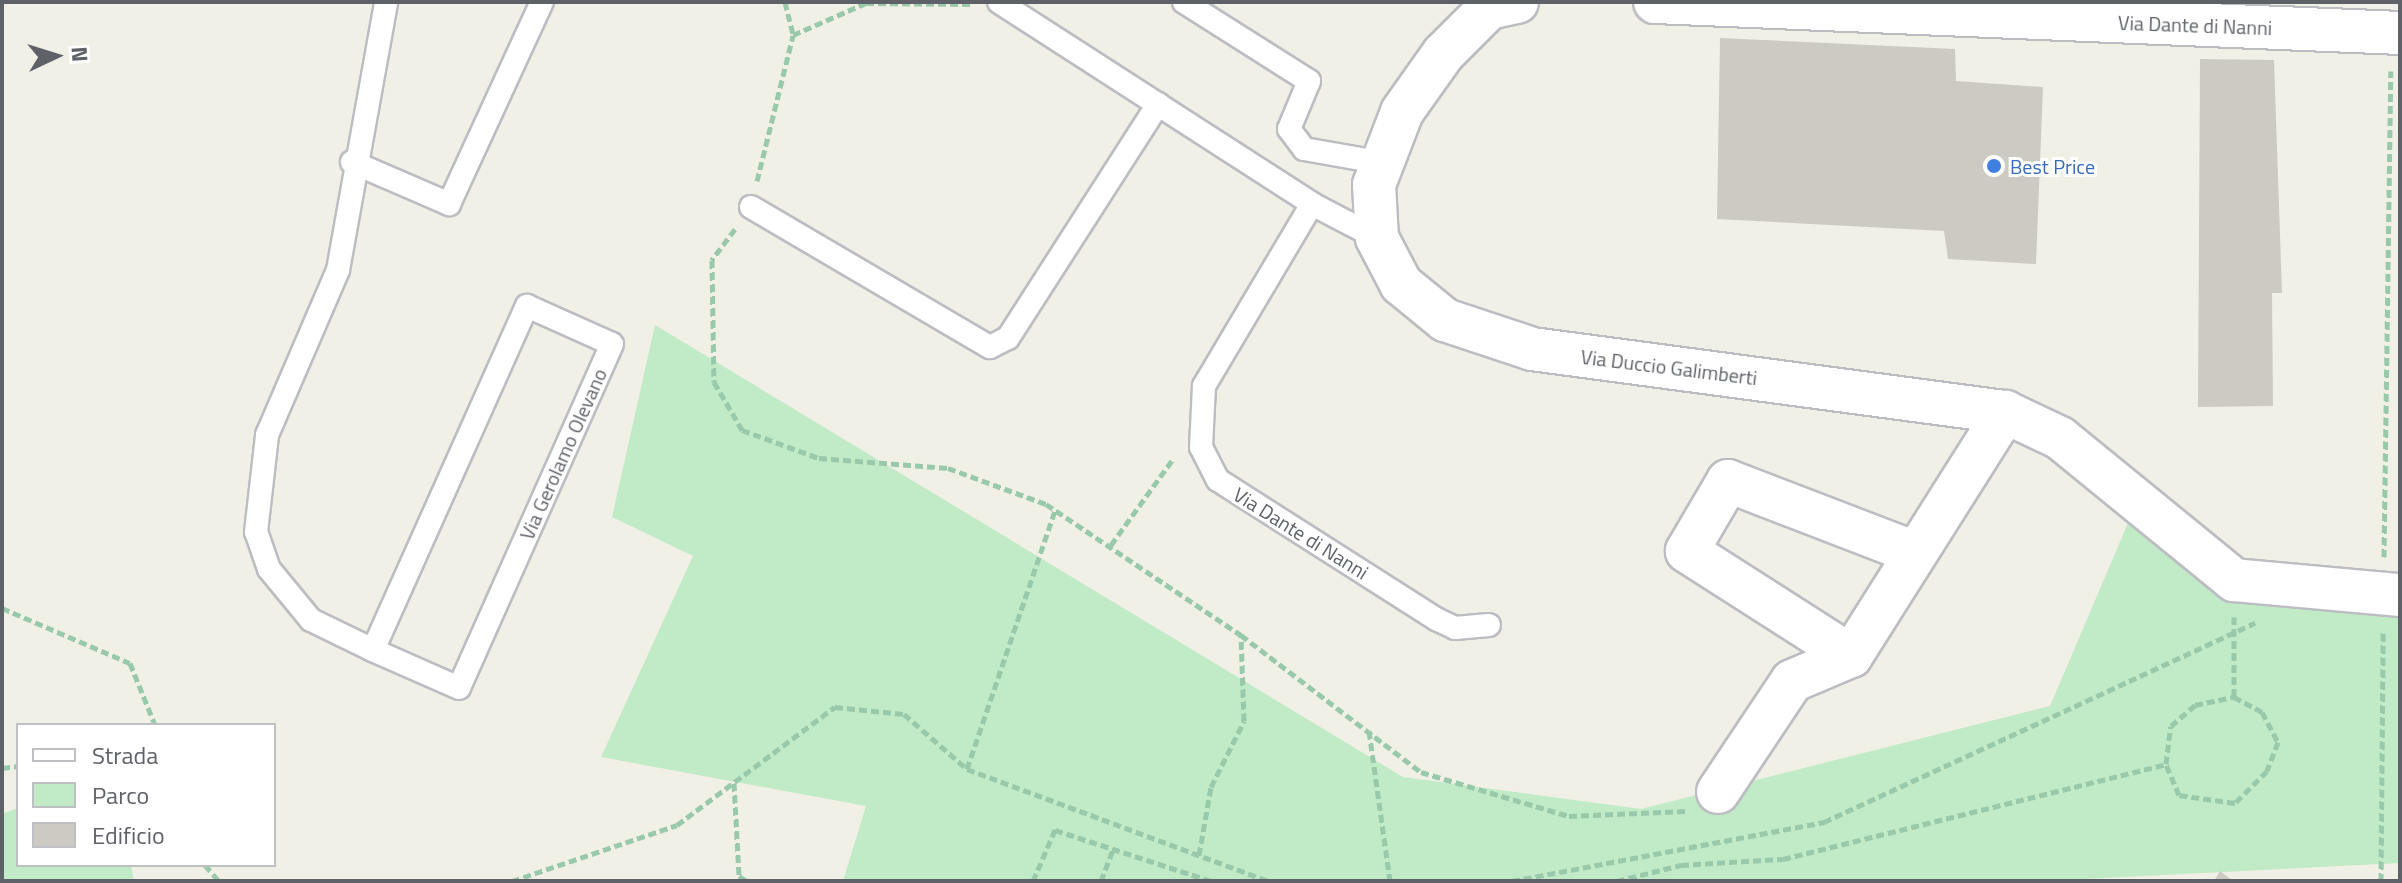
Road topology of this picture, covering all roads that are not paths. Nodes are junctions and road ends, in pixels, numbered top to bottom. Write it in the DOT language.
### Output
graph roads {
  1 [pos="386,2"];
  2 [pos="542,2"];
  3 [pos="1184,2"];
  4 [pos="1655,2"];
  5 [pos="1001,3"];
  6 [pos="1498,4"];
  7 [pos="2096,11"];
  8 [pos="2396,33"];
  9 [pos="1158,104"];
  10 [pos="352,162"];
  11 [pos="1383,163"];
  12 [pos="1312,204"];
  13 [pos="751,207"];
  14 [pos="1377,238"];
  15 [pos="2005,412"];
  16 [pos="1916,553"];
  17 [pos="2384,605"];
  18 [pos="1489,625"];
  19 [pos="373,650"];
  20 [pos="1851,656"];
  21 [pos="1718,792"];
  1 -- 10 [label="lane, Via Gerolamo Olevano"];
  2 -- 10 [label="lane"];
  3 -- 11 [label="lane"];
  4 -- 7 [label="street, Via Dante di Nanni"];
  5 -- 9 [label="lane"];
  6 -- 11 [label="street"];
  7 -- 8 [label="street, Via Dante di Nanni"];
  9 -- 12 [label="lane"];
  9 -- 13 [label="lane"];
  10 -- 19 [label="lane, Via Gerolamo Olevano"];
  11 -- 14 [label="street"];
  12 -- 14 [label="lane"];
  12 -- 18 [label="lane, Via Dante di Nanni"];
  14 -- 15 [label="street, Via Duccio Galimberti"];
  15 -- 16 [label="street"];
  15 -- 17 [label="street, Via Duccio Galimberti"];
  16 -- 20 [label="street"];
  16 -- 20 [label="street"];
  19 -- 19 [label="lane, Via Gerolamo Olevano"];
  20 -- 21 [label="street"];
}
